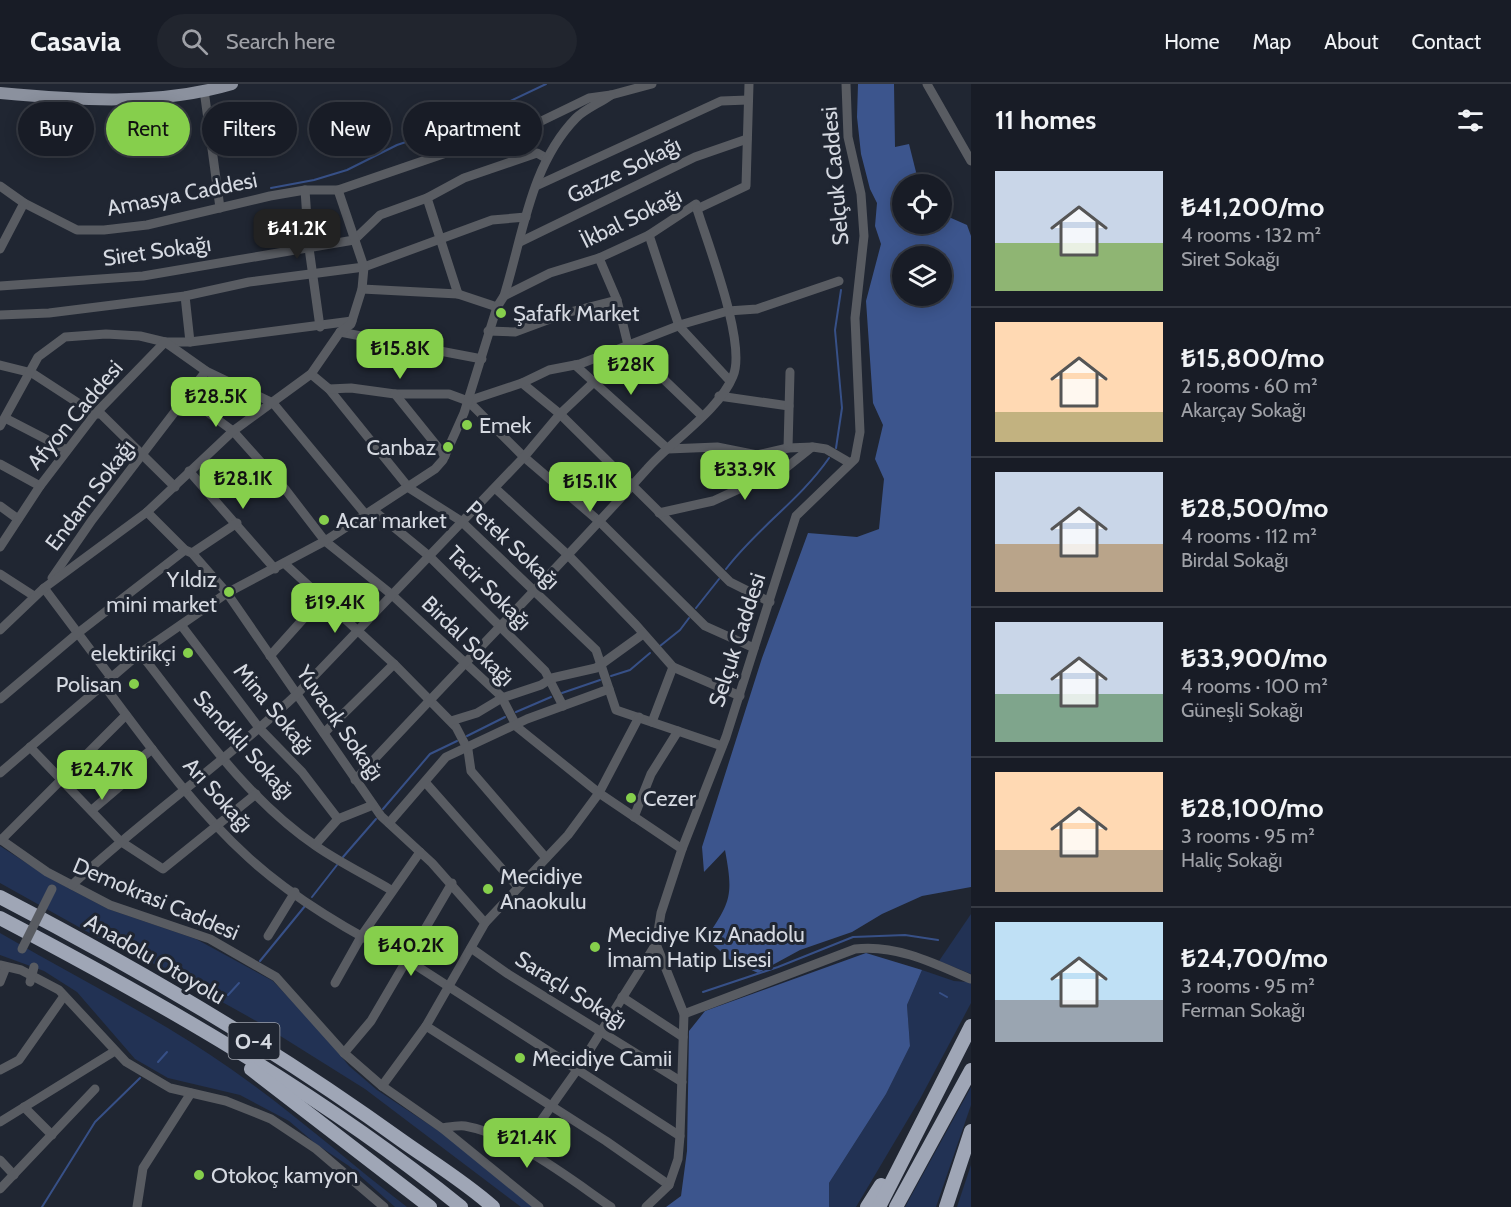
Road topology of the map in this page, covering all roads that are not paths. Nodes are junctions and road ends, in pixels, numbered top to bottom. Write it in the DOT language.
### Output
graph roads {
  1 [pos="232,84"];
  2 [pos="652,84"];
  3 [pos="749,84"];
  4 [pos="846,84"];
  5 [pos="927,84"];
  6 [pos="204,90"];
  7 [pos="0,93"];
  8 [pos="611,95"];
  9 [pos="748,100"];
  10 [pos="747,139"];
  11 [pos="546,158"];
  12 [pos="971,161"];
  13 [pos="0,186"];
  14 [pos="536,186"];
  15 [pos="338,189"];
  16 [pos="305,190"];
  17 [pos="427,198"];
  18 [pos="24,203"];
  19 [pos="220,208"];
  20 [pos="697,209"];
  21 [pos="526,217"];
  22 [pos="649,235"];
  23 [pos="440,239"];
  24 [pos="354,240"];
  25 [pos="520,242"];
  26 [pos="309,248"];
  27 [pos="0,249"];
  28 [pos="599,258"];
  29 [pos="364,267"];
  30 [pos="313,273"];
  31 [pos="839,281"];
  32 [pos="0,286"];
  33 [pos="362,290"];
  34 [pos="458,294"];
  35 [pos="184,296"];
  36 [pos="504,296"];
  37 [pos="618,300"];
  38 [pos="497,307"];
  39 [pos="728,311"];
  40 [pos="0,315"];
  41 [pos="352,321"];
  42 [pos="679,326"];
  43 [pos="320,327"];
  44 [pos="488,331"];
  45 [pos="340,332"];
  46 [pos="165,342"];
  47 [pos="190,342"];
  48 [pos="628,345"];
  49 [pos="482,359"];
  50 [pos="0,365"];
  51 [pos="575,365"];
  52 [pos="206,371"];
  53 [pos="790,372"];
  54 [pos="32,373"];
  55 [pos="311,374"];
  56 [pos="596,381"];
  57 [pos="730,381"];
  58 [pos="522,383"];
  59 [pos="329,389"];
  60 [pos="394,394"];
  61 [pos="719,396"];
  62 [pos="187,397"];
  63 [pos="468,401"];
  64 [pos="273,403"];
  65 [pos="789,406"];
  66 [pos="95,414"];
  67 [pos="560,414"];
  68 [pos="702,416"];
  69 [pos="2,422"];
  70 [pos="232,431"];
  71 [pos="813,447"];
  72 [pos="788,448"];
  73 [pos="668,449"];
  74 [pos="67,450"];
  75 [pos="143,456"];
  76 [pos="445,456"];
  77 [pos="524,457"];
  78 [pos="850,463"];
  79 [pos="0,464"];
  80 [pos="189,471"];
  81 [pos="40,486"];
  82 [pos="175,487"];
  83 [pos="632,487"];
  84 [pos="409,488"];
  85 [pos="495,488"];
  86 [pos="0,506"];
  87 [pos="147,512"];
  88 [pos="369,512"];
  89 [pos="659,513"];
  90 [pos="18,519"];
  91 [pos="461,521"];
  92 [pos="600,522"];
  93 [pos="237,523"];
  94 [pos="325,541"];
  95 [pos="0,546"];
  96 [pos="188,552"];
  97 [pos="429,556"];
  98 [pos="569,556"];
  99 [pos="284,563"];
  100 [pos="275,569"];
  101 [pos="0,574"];
  102 [pos="46,586"];
  103 [pos="534,590"];
  104 [pos="227,593"];
  105 [pos="392,594"];
  106 [pos="34,596"];
  107 [pos="322,598"];
  108 [pos="770,602"];
  109 [pos="181,625"];
  110 [pos="499,627"];
  111 [pos="357,629"];
  112 [pos="0,630"];
  113 [pos="78,633"];
  114 [pos="643,633"];
  115 [pos="754,648"];
  116 [pos="140,653"];
  117 [pos="270,656"];
  118 [pos="464,663"];
  119 [pos="394,664"];
  120 [pos="601,666"];
  121 [pos="673,667"];
  122 [pos="110,676"];
  123 [pos="549,679"];
  124 [pos="102,684"];
  125 [pos="609,689"];
  126 [pos="297,694"];
  127 [pos="740,696"];
  128 [pos="430,698"];
  129 [pos="502,698"];
  130 [pos="0,699"];
  131 [pos="563,706"];
  132 [pos="126,715"];
  133 [pos="639,717"];
  134 [pos="451,721"];
  135 [pos="652,722"];
  136 [pos="515,725"];
  137 [pos="260,729"];
  138 [pos="678,731"];
  139 [pos="324,733"];
  140 [pos="722,746"];
  141 [pos="30,747"];
  142 [pos="467,748"];
  143 [pos="152,749"];
  144 [pos="223,759"];
  145 [pos="0,773"];
  146 [pos="62,778"];
  147 [pos="355,780"];
  148 [pos="424,782"];
  149 [pos="184,789"];
  150 [pos="599,793"];
  151 [pos="256,794"];
  152 [pos="374,805"];
  153 [pos="92,810"];
  154 [pos="634,817"];
  155 [pos="338,819"];
  156 [pos="389,823"];
  157 [pos="218,827"];
  158 [pos="0,840"];
  159 [pos="120,841"];
  160 [pos="315,845"];
  161 [pos="682,849"];
  162 [pos="420,852"];
  163 [pos="546,858"];
  164 [pos="452,883"];
  165 [pos="72,885"];
  166 [pos="518,888"];
  167 [pos="52,889"];
  168 [pos="391,890"];
  169 [pos="295,892"];
  170 [pos="0,897"];
  171 [pos="0,918"];
  172 [pos="485,923"];
  173 [pos="362,935"];
  174 [pos="268,936"];
  175 [pos="656,944"];
  176 [pos="471,948"];
  177 [pos="22,949"];
  178 [pos="406,960"];
  179 [pos="3,966"];
  180 [pos="34,967"];
  181 [pos="970,979"];
  182 [pos="0,982"];
  183 [pos="30,982"];
  184 [pos="335,983"];
  185 [pos="449,986"];
  186 [pos="64,996"];
  187 [pos="622,997"];
  188 [pos="684,1014"];
  189 [pos="426,1026"];
  190 [pos="971,1026"];
  191 [pos="599,1031"];
  192 [pos="213,1036"];
  193 [pos="683,1037"];
  194 [pos="115,1051"];
  195 [pos="344,1053"];
  196 [pos="0,1070"];
  197 [pos="577,1070"];
  198 [pos="971,1070"];
  199 [pos="682,1082"];
  200 [pos="382,1086"];
  201 [pos="95,1089"];
  202 [pos="191,1093"];
  203 [pos="24,1107"];
  204 [pos="551,1108"];
  205 [pos="0,1122"];
  206 [pos="919,1125"];
  207 [pos="442,1128"];
  208 [pos="971,1131"];
  209 [pos="52,1135"];
  210 [pos="680,1136"];
  211 [pos="521,1149"];
  212 [pos="0,1160"];
  213 [pos="14,1175"];
  214 [pos="669,1185"];
  215 [pos="0,1189"];
  216 [pos="379,1205"];
  217 [pos="493,1206"];
  218 [pos="137,1207"];
  219 [pos="430,1207"];
  220 [pos="461,1207"];
  221 [pos="539,1207"];
  222 [pos="611,1207"];
  223 [pos="646,1207"];
  224 [pos="867,1207"];
  225 [pos="879,1207"];
  226 [pos="896,1207"];
  227 [pos="946,1207"];
  1 -- 6 [label="main road"];
  2 -- 8 [label="street, Amasya Caddesi"];
  3 -- 9 [label="street, İkbal Sokağı"];
  4 -- 78 [label="street, Selçuk Caddesi"];
  5 -- 12 [label="street"];
  6 -- 7 [label="main road"];
  6 -- 19 [label="street"];
  8 -- 11 [label="street"];
  8 -- 15 [label="street, Amasya Caddesi"];
  9 -- 10 [label="street, İkbal Sokağı"];
  9 -- 14 [label="street"];
  10 -- 20 [label="street, İkbal Sokağı"];
  10 -- 25 [label="street, Gazze Sokağı"];
  11 -- 14 [label="street"];
  11 -- 17 [label="street"];
  13 -- 18 [label="street, Amasya Caddesi"];
  14 -- 21 [label="street"];
  15 -- 16 [label="street, Amasya Caddesi"];
  15 -- 24 [label="street"];
  16 -- 19 [label="street, Amasya Caddesi"];
  16 -- 26 [label="street"];
  17 -- 23 [label="street"];
  17 -- 24 [label="street"];
  18 -- 19 [label="street, Amasya Caddesi"];
  18 -- 27 [label="street"];
  20 -- 22 [label="street, İkbal Sokağı"];
  20 -- 39 [label="street"];
  21 -- 23 [label="street"];
  21 -- 25 [label="street"];
  22 -- 28 [label="street, İkbal Sokağı"];
  22 -- 42 [label="street"];
  23 -- 29 [label="street"];
  23 -- 34 [label="street"];
  24 -- 26 [label="street, Siret Sokağı"];
  24 -- 29 [label="street"];
  25 -- 36 [label="street"];
  26 -- 30 [label="street"];
  26 -- 32 [label="street, Siret Sokağı"];
  28 -- 36 [label="street, İkbal Sokağı"];
  28 -- 37 [label="street"];
  29 -- 30 [label="street"];
  29 -- 33 [label="street"];
  30 -- 35 [label="street"];
  30 -- 43 [label="street"];
  31 -- 39 [label="street"];
  33 -- 34 [label="street"];
  33 -- 41 [label="street"];
  34 -- 38 [label="street"];
  35 -- 40 [label="street"];
  35 -- 47 [label="street"];
  36 -- 38 [label="street"];
  37 -- 44 [label="street"];
  37 -- 48 [label="street"];
  38 -- 44 [label="street"];
  39 -- 42 [label="street"];
  39 -- 57 [label="street"];
  41 -- 43 [label="street"];
  41 -- 45 [label="street"];
  42 -- 48 [label="street"];
  42 -- 57 [label="street"];
  43 -- 47 [label="street"];
  44 -- 49 [label="street"];
  45 -- 49 [label="street"];
  45 -- 55 [label="street"];
  46 -- 47 [label="street"];
  46 -- 52 [label="street"];
  46 -- 54 [label="street"];
  46 -- 66 [label="street, Afyon Caddesi"];
  48 -- 51 [label="street"];
  48 -- 68 [label="street"];
  49 -- 63 [label="street"];
  50 -- 54 [label="street"];
  51 -- 56 [label="street"];
  51 -- 58 [label="street"];
  52 -- 62 [label="street, Endam Sokağı"];
  52 -- 64 [label="street"];
  53 -- 65 [label="street"];
  54 -- 66 [label="street"];
  54 -- 69 [label="street"];
  55 -- 59 [label="street, Petek Sokağı"];
  55 -- 64 [label="street"];
  56 -- 67 [label="street"];
  56 -- 73 [label="street"];
  57 -- 61 [label="street"];
  58 -- 63 [label="street"];
  58 -- 67 [label="street"];
  59 -- 60 [label="street"];
  59 -- 84 [label="street, Petek Sokağı"];
  60 -- 63 [label="street"];
  60 -- 76 [label="street"];
  61 -- 65 [label="street"];
  61 -- 68 [label="street"];
  62 -- 70 [label="street, Birdal Sokağı"];
  62 -- 75 [label="street, Endam Sokağı"];
  63 -- 76 [label="street"];
  63 -- 77 [label="street"];
  64 -- 70 [label="street"];
  64 -- 88 [label="street, Tacir Sokağı"];
  65 -- 72 [label="street"];
  66 -- 74 [label="street, Afyon Caddesi"];
  66 -- 75 [label="street"];
  67 -- 77 [label="street"];
  67 -- 83 [label="street"];
  68 -- 73 [label="street"];
  69 -- 74 [label="street"];
  70 -- 80 [label="street"];
  70 -- 94 [label="street, Birdal Sokağı"];
  71 -- 72 [label="street"];
  71 -- 78 [label="street"];
  71 -- 89 [label="street"];
  72 -- 73 [label="street"];
  73 -- 83 [label="street"];
  74 -- 81 [label="street, Afyon Caddesi"];
  75 -- 82 [label="street"];
  75 -- 102 [label="street, Endam Sokağı"];
  76 -- 84 [label="street"];
  77 -- 85 [label="street"];
  77 -- 92 [label="street"];
  78 -- 108 [label="street, Selçuk Caddesi"];
  79 -- 81 [label="street"];
  80 -- 82 [label="street"];
  80 -- 93 [label="street"];
  81 -- 90 [label="street, Afyon Caddesi"];
  82 -- 87 [label="street"];
  83 -- 89 [label="street"];
  83 -- 92 [label="street"];
  84 -- 88 [label="street"];
  84 -- 91 [label="street, Petek Sokağı"];
  85 -- 91 [label="street"];
  85 -- 98 [label="street"];
  86 -- 90 [label="street"];
  87 -- 96 [label="street, Yuvacık Sokağı"];
  87 -- 102 [label="street"];
  88 -- 94 [label="street"];
  88 -- 97 [label="street, Tacir Sokağı"];
  89 -- 108 [label="street"];
  90 -- 95 [label="street, Afyon Caddesi"];
  91 -- 97 [label="street"];
  91 -- 103 [label="street, Petek Sokağı"];
  92 -- 98 [label="street"];
  92 -- 115 [label="street"];
  93 -- 96 [label="street"];
  93 -- 100 [label="street"];
  94 -- 99 [label="street"];
  94 -- 105 [label="street, Birdal Sokağı"];
  96 -- 104 [label="street, Yuvacık Sokağı"];
  96 -- 113 [label="street"];
  97 -- 105 [label="street"];
  97 -- 110 [label="street, Tacir Sokağı"];
  98 -- 103 [label="street"];
  98 -- 114 [label="street"];
  99 -- 100 [label="street"];
  99 -- 107 [label="street"];
  100 -- 104 [label="street"];
  101 -- 106 [label="street"];
  102 -- 106 [label="street"];
  102 -- 113 [label="street"];
  103 -- 110 [label="street"];
  103 -- 120 [label="street, Petek Sokağı"];
  104 -- 109 [label="street"];
  104 -- 117 [label="street, Yuvacık Sokağı"];
  105 -- 111 [label="street"];
  105 -- 118 [label="street, Birdal Sokağı"];
  106 -- 112 [label="street"];
  107 -- 111 [label="street"];
  107 -- 117 [label="street"];
  108 -- 115 [label="street, Selçuk Caddesi"];
  109 -- 116 [label="street"];
  109 -- 137 [label="street, Mina Sokağı"];
  110 -- 118 [label="street"];
  110 -- 123 [label="street, Tacir Sokağı"];
  111 -- 119 [label="street"];
  111 -- 126 [label="street"];
  113 -- 122 [label="street"];
  113 -- 130 [label="street"];
  114 -- 120 [label="street"];
  114 -- 121 [label="street"];
  115 -- 127 [label="street, Selçuk Caddesi"];
  116 -- 122 [label="street"];
  116 -- 144 [label="street, Sandıklı Sokağı"];
  117 -- 126 [label="street, Yuvacık Sokağı"];
  118 -- 128 [label="street"];
  118 -- 129 [label="street, Birdal Sokağı"];
  119 -- 128 [label="street"];
  119 -- 139 [label="street"];
  120 -- 123 [label="street"];
  120 -- 125 [label="street, Petek Sokağı"];
  121 -- 127 [label="street"];
  121 -- 135 [label="street"];
  122 -- 124 [label="street"];
  123 -- 129 [label="street"];
  123 -- 131 [label="street, Tacir Sokağı"];
  124 -- 132 [label="street, Arı Sokağı"];
  124 -- 141 [label="street"];
  125 -- 131 [label="street"];
  125 -- 133 [label="street, Petek Sokağı"];
  126 -- 137 [label="street"];
  126 -- 139 [label="street, Yuvacık Sokağı"];
  127 -- 140 [label="street, Selçuk Caddesi"];
  128 -- 134 [label="street"];
  128 -- 147 [label="street"];
  129 -- 134 [label="street"];
  129 -- 136 [label="street, Birdal Sokağı"];
  131 -- 136 [label="street"];
  132 -- 143 [label="street, Arı Sokağı"];
  132 -- 146 [label="street"];
  133 -- 135 [label="street"];
  133 -- 150 [label="street"];
  134 -- 142 [label="street"];
  135 -- 138 [label="street"];
  136 -- 142 [label="street"];
  136 -- 150 [label="street, Birdal Sokağı"];
  137 -- 144 [label="street"];
  137 -- 155 [label="street, Mina Sokağı"];
  138 -- 140 [label="street"];
  138 -- 154 [label="street"];
  139 -- 147 [label="street, Yuvacık Sokağı"];
  140 -- 161 [label="street, Selçuk Caddesi"];
  141 -- 145 [label="street"];
  141 -- 146 [label="street"];
  142 -- 148 [label="street"];
  142 -- 163 [label="street"];
  143 -- 149 [label="street, Arı Sokağı"];
  143 -- 153 [label="street"];
  144 -- 149 [label="street"];
  144 -- 151 [label="street, Sandıklı Sokağı"];
  146 -- 153 [label="street"];
  146 -- 158 [label="street"];
  147 -- 152 [label="street, Yuvacık Sokağı"];
  148 -- 156 [label="street"];
  148 -- 166 [label="street"];
  149 -- 157 [label="street, Arı Sokağı"];
  149 -- 159 [label="street"];
  150 -- 154 [label="street, Birdal Sokağı"];
  150 -- 163 [label="street"];
  151 -- 157 [label="street"];
  151 -- 160 [label="street, Sandıklı Sokağı"];
  152 -- 155 [label="street"];
  152 -- 156 [label="street, Yuvacık Sokağı"];
  153 -- 159 [label="street"];
  154 -- 161 [label="street, Birdal Sokağı"];
  155 -- 160 [label="street"];
  156 -- 162 [label="street, Yuvacık Sokağı"];
  157 -- 159 [label="street"];
  157 -- 169 [label="street, Arı Sokağı"];
  158 -- 165 [label="street, Demokrasi Caddesi"];
  159 -- 165 [label="street"];
  160 -- 168 [label="street, Sandıklı Sokağı"];
  161 -- 175 [label="street, Selçuk Caddesi"];
  162 -- 164 [label="street, Yuvacık Sokağı"];
  162 -- 168 [label="street"];
  163 -- 166 [label="street"];
  164 -- 172 [label="street, Yuvacık Sokağı"];
  164 -- 178 [label="street"];
  165 -- 195 [label="street, Demokrasi Caddesi"];
  166 -- 172 [label="street"];
  167 -- 177 [label="street, bridge"];
  168 -- 173 [label="street"];
  169 -- 173 [label="street, Arı Sokağı"];
  169 -- 174 [label="street"];
  170 -- 217 [label="highway, Anadolu Otoyolu / O-4"];
  171 -- 192 [label="highway, Anadolu Otoyolu / O-4"];
  172 -- 176 [label="street"];
  173 -- 178 [label="street, Arı Sokağı"];
  173 -- 184 [label="street"];
  175 -- 187 [label="street"];
  175 -- 188 [label="street, Selçuk Caddesi"];
  176 -- 185 [label="street"];
  176 -- 191 [label="street, Saraçlı Sokağı"];
  178 -- 185 [label="street, Arı Sokağı"];
  178 -- 195 [label="street"];
  179 -- 182 [label="street"];
  179 -- 186 [label="street"];
  180 -- 183 [label="street, bridge"];
  181 -- 188 [label="street"];
  185 -- 189 [label="street"];
  185 -- 197 [label="street, Arı Sokağı"];
  186 -- 194 [label="street"];
  186 -- 196 [label="street"];
  187 -- 191 [label="street"];
  187 -- 193 [label="street"];
  188 -- 193 [label="street, Selçuk Caddesi"];
  189 -- 200 [label="street"];
  189 -- 204 [label="street"];
  190 -- 206 [label="highway"];
  191 -- 197 [label="street"];
  191 -- 199 [label="street, Saraçlı Sokağı"];
  192 -- 219 [label="highway"];
  192 -- 220 [label="highway, Anadolu Otoyolu / O-4"];
  193 -- 199 [label="street, Selçuk Caddesi"];
  194 -- 202 [label="street"];
  194 -- 203 [label="street"];
  195 -- 200 [label="street, Demokrasi Caddesi"];
  197 -- 204 [label="street"];
  197 -- 210 [label="street, Arı Sokağı"];
  198 -- 226 [label="highway"];
  199 -- 210 [label="street, Selçuk Caddesi"];
  200 -- 207 [label="street, Demokrasi Caddesi"];
  201 -- 209 [label="street"];
  202 -- 216 [label="street"];
  202 -- 218 [label="street"];
  203 -- 205 [label="street"];
  203 -- 209 [label="street"];
  204 -- 211 [label="street"];
  204 -- 214 [label="street"];
  206 -- 224 [label="highway"];
  206 -- 225 [label="highway"];
  207 -- 211 [label="street"];
  207 -- 221 [label="street, Demokrasi Caddesi"];
  208 -- 227 [label="highway"];
  209 -- 213 [label="street"];
  210 -- 214 [label="street, Selçuk Caddesi"];
  211 -- 222 [label="street"];
  212 -- 213 [label="street"];
  213 -- 215 [label="street"];
  214 -- 223 [label="street, Selçuk Caddesi"];
}
